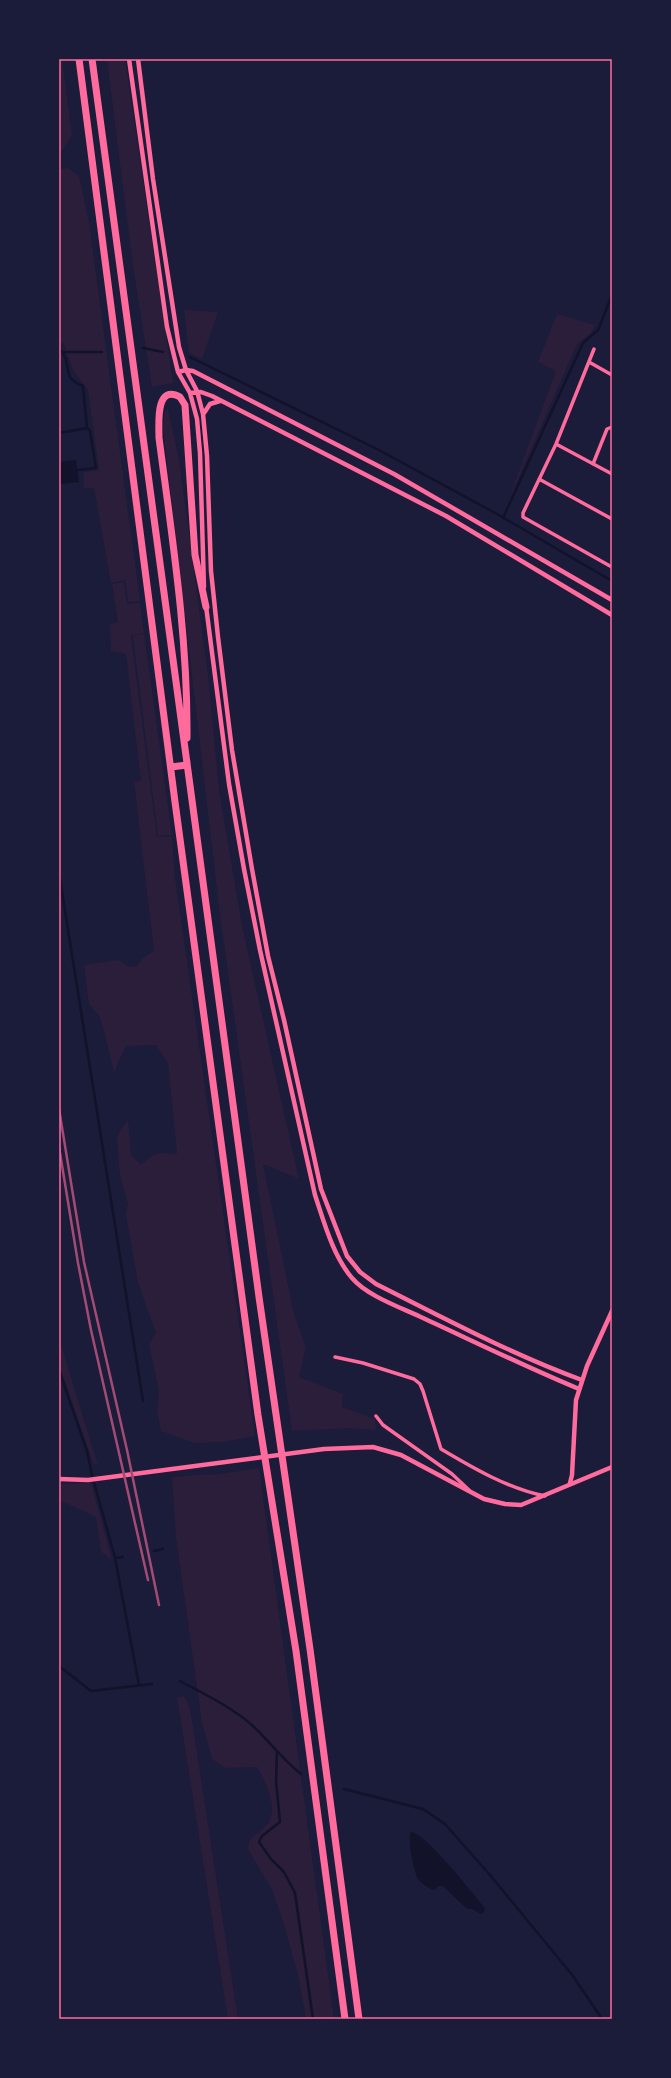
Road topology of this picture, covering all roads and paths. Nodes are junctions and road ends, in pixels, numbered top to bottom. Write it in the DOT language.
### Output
graph roads {
  1 [pos="79,59"];
  2 [pos="92,59"];
  3 [pos="129,59"];
  4 [pos="138,59"];
  5 [pos="594,349"];
  6 [pos="588,362"];
  7 [pos="186,370"];
  8 [pos="178,372"];
  9 [pos="612,375"];
  10 [pos="198,391"];
  11 [pos="190,393"];
  12 [pos="220,401"];
  13 [pos="203,414"];
  14 [pos="612,427"];
  15 [pos="556,444"];
  16 [pos="593,464"];
  17 [pos="612,474"];
  18 [pos="539,479"];
  19 [pos="612,519"];
  20 [pos="611,565"];
  21 [pos="612,600"];
  22 [pos="206,607"];
  23 [pos="612,615"];
  24 [pos="187,766"];
  25 [pos="171,767"];
  26 [pos="612,1310"];
  27 [pos="335,1357"];
  28 [pos="582,1380"];
  29 [pos="579,1389"];
  30 [pos="376,1416"];
  31 [pos="612,1467"];
  32 [pos="59,1479"];
  33 [pos="570,1484"];
  34 [pos="470,1493"];
  35 [pos="546,1496"];
  36 [pos="345,2019"];
  37 [pos="360,2019"];
  1 -- 25 [label="highway"];
  2 -- 24 [label="highway"];
  3 -- 8 [label="street"];
  4 -- 7 [label="street"];
  5 -- 6 [label="street"];
  6 -- 9 [label="street"];
  6 -- 15 [label="street"];
  7 -- 8 [label="street"];
  7 -- 10 [label="street"];
  7 -- 21 [label="street"];
  8 -- 11 [label="street"];
  10 -- 11 [label="street"];
  10 -- 12 [label="street"];
  10 -- 13 [label="street"];
  11 -- 22 [label="street"];
  12 -- 13 [label="street"];
  12 -- 23 [label="street"];
  13 -- 28 [label="street"];
  14 -- 16 [label="street"];
  15 -- 16 [label="street"];
  15 -- 18 [label="street"];
  16 -- 17 [label="street"];
  18 -- 19 [label="street"];
  18 -- 20 [label="street"];
  22 -- 24 [label="highway"];
  22 -- 29 [label="street"];
  24 -- 25 [label="highway"];
  24 -- 37 [label="highway"];
  25 -- 36 [label="highway"];
  26 -- 28 [label="street"];
  27 -- 35 [label="street"];
  28 -- 29 [label="street"];
  29 -- 33 [label="street"];
  30 -- 34 [label="street"];
  31 -- 33 [label="street"];
  32 -- 34 [label="street"];
  33 -- 35 [label="street"];
  34 -- 35 [label="street"];
}
